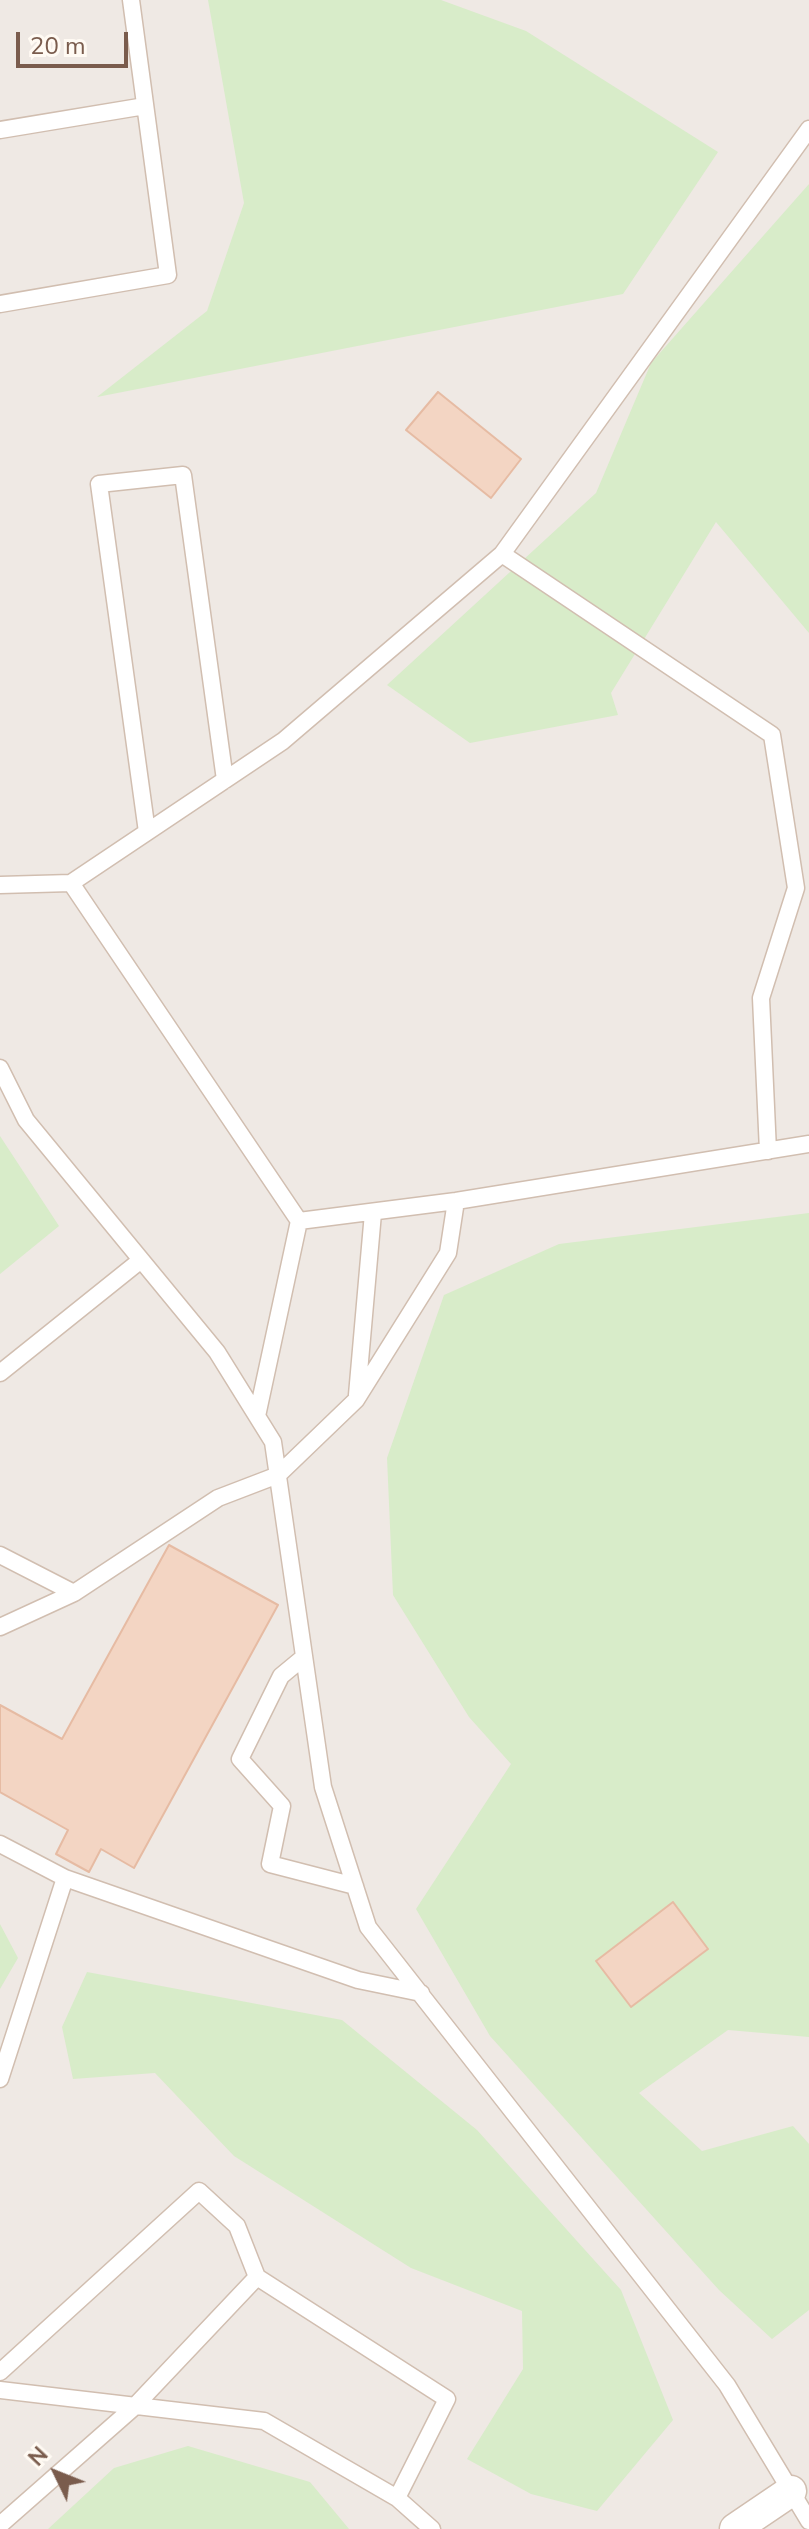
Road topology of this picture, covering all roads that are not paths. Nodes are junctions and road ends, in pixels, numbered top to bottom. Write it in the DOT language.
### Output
graph roads {
  1 [pos="131,0"];
  2 [pos="145,106"];
  3 [pos="809,129"];
  4 [pos="0,130"];
  5 [pos="0,304"];
  6 [pos="502,554"];
  7 [pos="225,780"];
  8 [pos="147,832"];
  9 [pos="71,883"];
  10 [pos="0,885"];
  11 [pos="0,1068"];
  12 [pos="809,1144"];
  13 [pos="768,1151"];
  14 [pos="456,1201"];
  15 [pos="373,1213"];
  16 [pos="299,1221"];
  17 [pos="141,1260"];
  18 [pos="0,1373"];
  19 [pos="356,1400"];
  20 [pos="257,1416"];
  21 [pos="278,1475"];
  22 [pos="0,1555"];
  23 [pos="74,1593"];
  24 [pos="0,1627"];
  25 [pos="304,1657"];
  26 [pos="0,1844"];
  27 [pos="65,1878"];
  28 [pos="355,1886"];
  29 [pos="421,1993"];
  30 [pos="0,2079"];
  31 [pos="257,2277"];
  32 [pos="0,2372"];
  33 [pos="0,2390"];
  34 [pos="133,2408"];
  35 [pos="791,2491"];
  36 [pos="397,2498"];
  37 [pos="809,2521"];
  38 [pos="0,2525"];
  39 [pos="432,2529"];
  40 [pos="735,2529"];
  1 -- 2 [label="lane"];
  2 -- 4 [label="lane"];
  2 -- 5 [label="lane"];
  3 -- 6 [label="lane"];
  6 -- 7 [label="lane"];
  6 -- 13 [label="lane"];
  7 -- 8 [label="lane"];
  7 -- 8 [label="lane"];
  8 -- 9 [label="lane"];
  9 -- 10 [label="lane"];
  9 -- 16 [label="lane"];
  11 -- 17 [label="lane"];
  12 -- 13 [label="lane"];
  13 -- 14 [label="lane"];
  14 -- 15 [label="lane"];
  14 -- 19 [label="lane"];
  15 -- 16 [label="lane"];
  15 -- 19 [label="lane"];
  16 -- 20 [label="lane"];
  17 -- 18 [label="lane"];
  17 -- 20 [label="lane"];
  19 -- 21 [label="lane"];
  20 -- 21 [label="lane"];
  21 -- 23 [label="lane"];
  21 -- 25 [label="lane"];
  22 -- 23 [label="lane"];
  23 -- 24 [label="lane"];
  25 -- 28 [label="lane"];
  25 -- 28 [label="lane"];
  26 -- 27 [label="lane"];
  27 -- 29 [label="lane"];
  27 -- 30 [label="lane"];
  28 -- 29 [label="lane"];
  29 -- 35 [label="lane"];
  31 -- 32 [label="lane"];
  31 -- 34 [label="lane"];
  31 -- 36 [label="lane"];
  33 -- 34 [label="lane"];
  34 -- 36 [label="lane"];
  34 -- 38 [label="lane"];
  35 -- 37 [label="lane"];
  35 -- 40 [label="street"];
  36 -- 39 [label="lane"];
}
